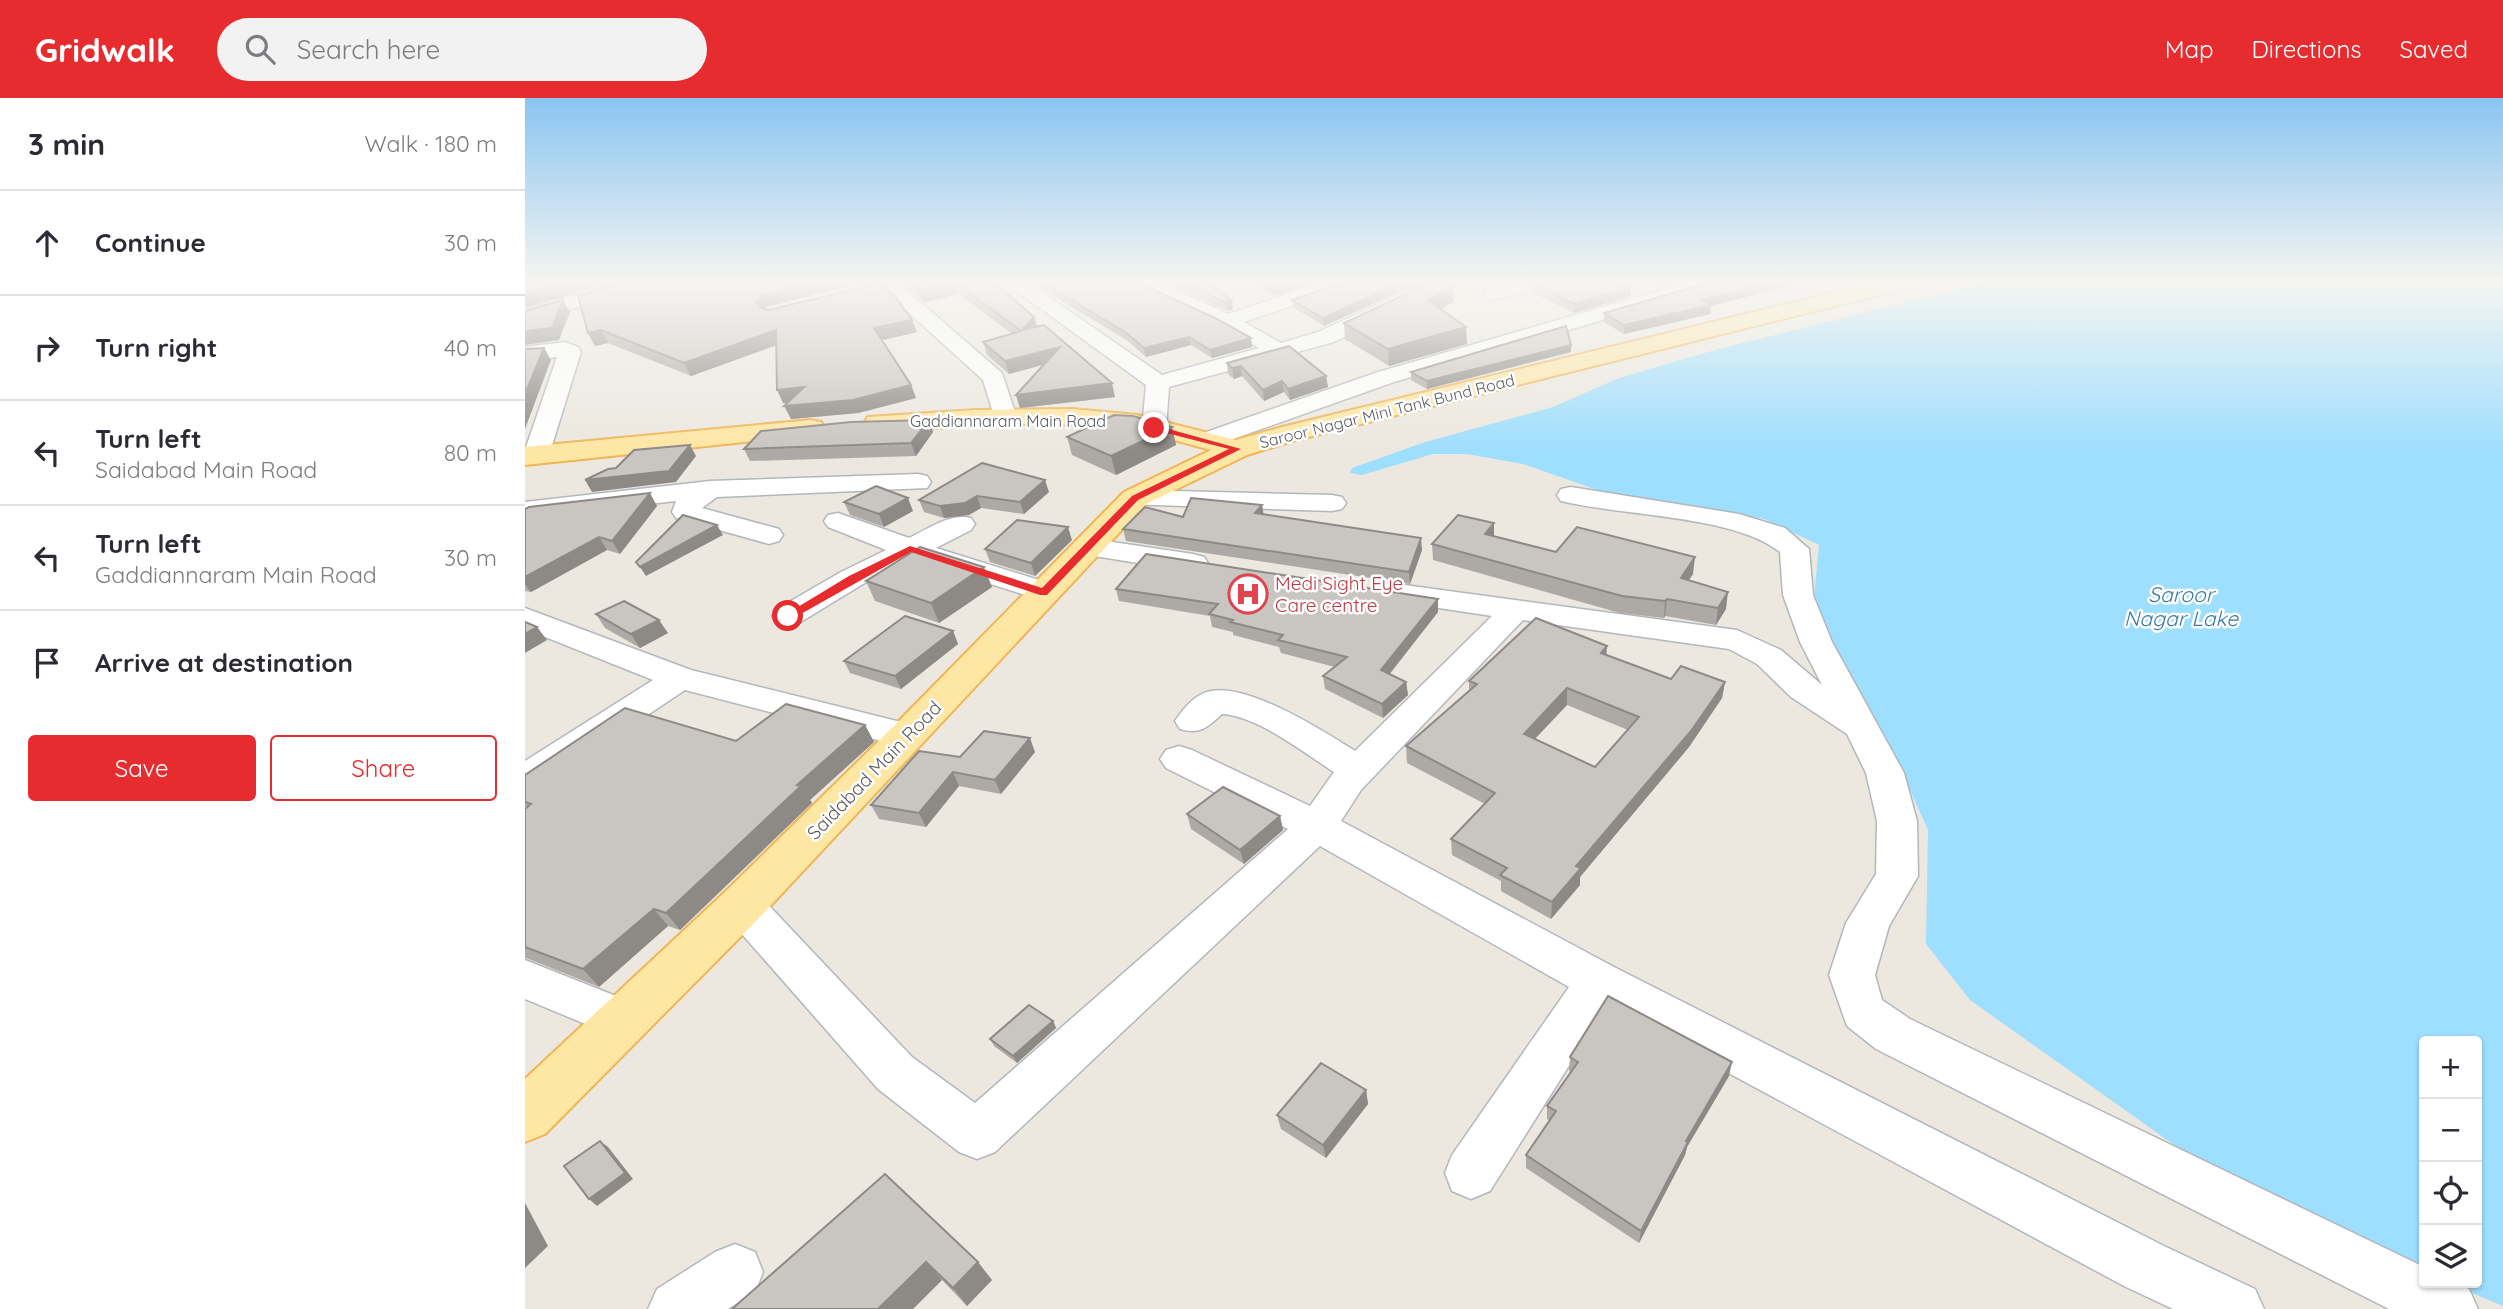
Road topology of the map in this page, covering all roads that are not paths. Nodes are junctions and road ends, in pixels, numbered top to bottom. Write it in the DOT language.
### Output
graph roads {
  1 [pos="948,339"];
  2 [pos="1095,339"];
  3 [pos="1258,339"];
  4 [pos="1320,339"];
  5 [pos="1518,339"];
  6 [pos="1678,339"];
  7 [pos="1276,349"];
  8 [pos="525,354"];
  9 [pos="1158,383"];
  10 [pos="1005,418"];
  11 [pos="1154,428"];
  12 [pos="1207,440"];
  13 [pos="1237,449"];
  14 [pos="530,455"];
  15 [pos="918,482"];
  16 [pos="710,489"];
  17 [pos="1571,495"];
  18 [pos="1135,498"];
  19 [pos="1332,503"];
  20 [pos="525,510"];
  21 [pos="838,521"];
  22 [pos="961,524"];
  23 [pos="769,535"];
  24 [pos="1086,547"];
  25 [pos="910,549"];
  26 [pos="1224,568"];
  27 [pos="1362,588"];
  28 [pos="1044,592"];
  29 [pos="1514,611"];
  30 [pos="788,616"];
  31 [pos="525,618"];
  32 [pos="680,678"];
  33 [pos="1193,721"];
  34 [pos="1861,728"];
  35 [pos="908,736"];
  36 [pos="1179,759"];
  37 [pos="1358,770"];
  38 [pos="525,779"];
  39 [pos="1317,826"];
  40 [pos="742,905"];
  41 [pos="525,979"];
  42 [pos="1598,981"];
  43 [pos="624,1020"];
  44 [pos="525,1116"];
  45 [pos="1471,1173"];
  46 [pos="735,1272"];
  47 [pos="677,1309"];
  48 [pos="2235,1309"];
  49 [pos="2449,1309"];
  1 -- 10 [label="street"];
  2 -- 9 [label="street"];
  3 -- 7 [label="street"];
  4 -- 7 [label="street"];
  5 -- 12 [label="street"];
  6 -- 13 [label="main road, Saroor Nagar Mini Tank Bund Road"];
  7 -- 9 [label="street"];
  8 -- 14 [label="street"];
  9 -- 11 [label="street"];
  10 -- 11 [label="main road, Gaddiannaram Main Road"];
  10 -- 14 [label="main road, Gaddiannaram Main Road"];
  11 -- 12 [label="main road, Gaddiannaram Main Road"];
  12 -- 13 [label="main road, Gaddiannaram Main Road"];
  13 -- 18 [label="main road, Saidabad Main Road"];
  15 -- 16 [label="street"];
  16 -- 20 [label="street"];
  16 -- 23 [label="street"];
  17 -- 34 [label="street"];
  18 -- 19 [label="street"];
  18 -- 24 [label="main road, Saidabad Main Road"];
  21 -- 25 [label="street"];
  22 -- 25 [label="street"];
  24 -- 26 [label="street"];
  24 -- 28 [label="main road, Saidabad Main Road"];
  25 -- 28 [label="street"];
  25 -- 30 [label="street"];
  27 -- 29 [label="street"];
  28 -- 35 [label="main road, Saidabad Main Road"];
  29 -- 34 [label="street"];
  29 -- 37 [label="street"];
  31 -- 32 [label="street"];
  32 -- 35 [label="street"];
  32 -- 38 [label="street"];
  33 -- 37 [label="street"];
  34 -- 49 [label="street"];
  35 -- 40 [label="main road, Saidabad Main Road"];
  36 -- 39 [label="street"];
  37 -- 39 [label="street"];
  39 -- 40 [label="street"];
  39 -- 42 [label="street"];
  40 -- 43 [label="main road, Saidabad Main Road"];
  41 -- 43 [label="street"];
  42 -- 45 [label="street"];
  42 -- 48 [label="street"];
  43 -- 44 [label="main road, Saidabad Main Road"];
  46 -- 47 [label="street"];
}
